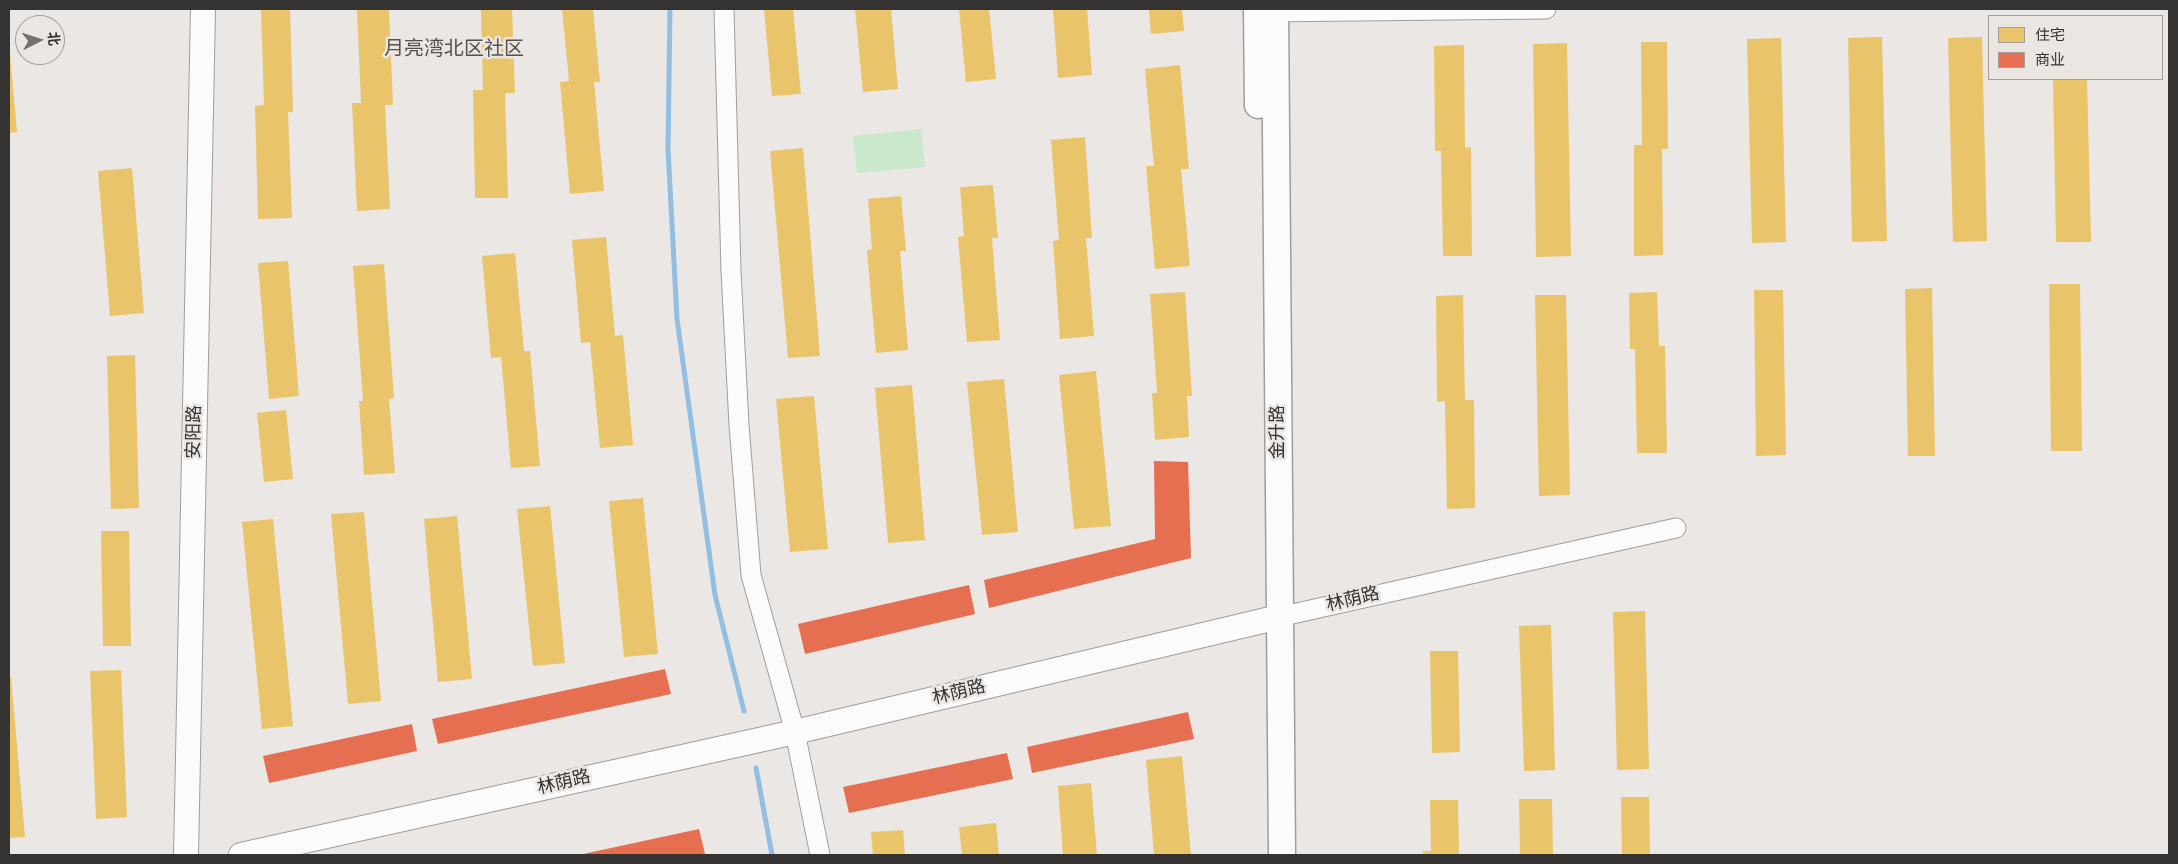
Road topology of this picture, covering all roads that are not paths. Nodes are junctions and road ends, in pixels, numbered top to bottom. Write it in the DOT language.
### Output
graph roads {
  1 [pos="203,9"];
  2 [pos="724,9"];
  3 [pos="1546,9"];
  4 [pos="1266,10"];
  5 [pos="1676,528"];
  6 [pos="1270,619"];
  7 [pos="795,732"];
  8 [pos="186,855"];
  9 [pos="241,855"];
  10 [pos="820,855"];
  11 [pos="1264,855"];
  12 [pos="1282,855"];
  1 -- 8 [label="street, 安阳路"];
  2 -- 7 [label="street"];
  3 -- 4 [label="street"];
  4 -- 6 [label="main road, 金升路"];
  5 -- 6 [label="street, 林荫路"];
  6 -- 7 [label="street, 林荫路"];
  6 -- 11 [label="main road, 金升路"];
  6 -- 12 [label="main road, 金升路"];
  7 -- 9 [label="street, 林荫路"];
  7 -- 10 [label="street"];
}
